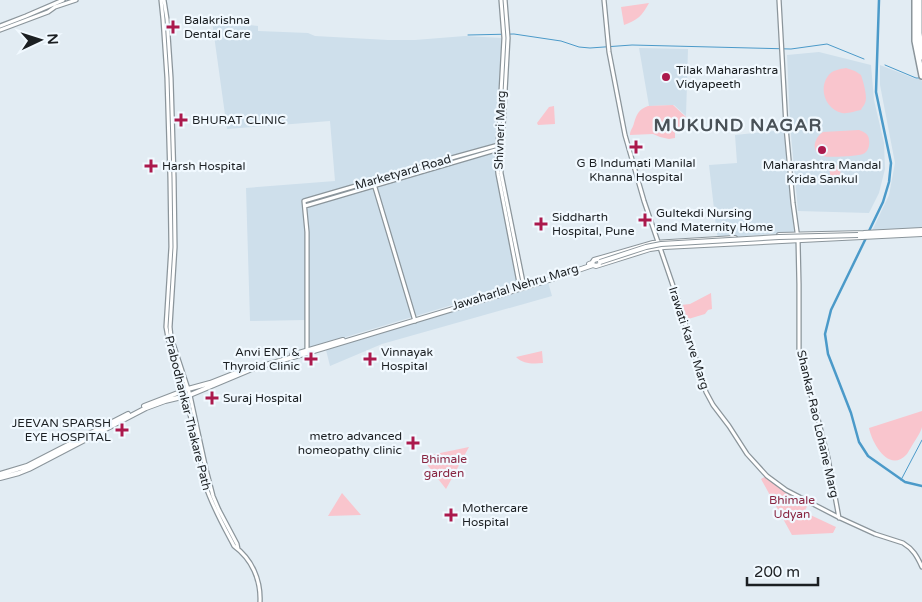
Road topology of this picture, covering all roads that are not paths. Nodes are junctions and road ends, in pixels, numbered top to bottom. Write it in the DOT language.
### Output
graph roads {
  1 [pos="63,0"];
  2 [pos="76,0"];
  3 [pos="161,0"];
  4 [pos="164,0"];
  5 [pos="503,0"];
  6 [pos="604,0"];
  7 [pos="779,0"];
  8 [pos="914,0"];
  9 [pos="920,0"];
  10 [pos="0,26"];
  11 [pos="0,30"];
  12 [pos="920,35"];
  13 [pos="922,57"];
  14 [pos="922,75"];
  15 [pos="171,115"];
  16 [pos="500,147"];
  17 [pos="374,183"];
  18 [pos="305,206"];
  19 [pos="922,232"];
  20 [pos="797,234"];
  21 [pos="861,235"];
  22 [pos="798,239"];
  23 [pos="659,242"];
  24 [pos="660,247"];
  25 [pos="593,264"];
  26 [pos="522,287"];
  27 [pos="414,319"];
  28 [pos="308,352"];
  29 [pos="239,373"];
  30 [pos="186,390"];
  31 [pos="188,396"];
  32 [pos="174,397"];
  33 [pos="0,476"];
  34 [pos="840,518"];
  35 [pos="922,566"];
  36 [pos="260,602"];
  1 -- 10 [label="main road"];
  2 -- 11 [label="main road"];
  3 -- 15 [label="main road, Prabodhankar Thakare Path"];
  4 -- 15 [label="main road, Prabodhankar Thakare Path"];
  5 -- 16 [label="main road, Shivneri Marg"];
  6 -- 23 [label="main road, Irawati Karve Marg"];
  7 -- 20 [label="main road, Shankar Rao Lohane Marg"];
  8 -- 9 [label="main road"];
  8 -- 14 [label="highway"];
  9 -- 12 [label="highway"];
  12 -- 13 [label="highway"];
  15 -- 30 [label="main road, Prabodhankar Thakare Path"];
  16 -- 17 [label="main road, Marketyard Road"];
  16 -- 26 [label="main road, Shivneri Marg"];
  17 -- 18 [label="main road, Marketyard Road"];
  17 -- 18 [label="main road, Marketyard Road"];
  17 -- 27 [label="main road"];
  18 -- 28 [label="main road"];
  19 -- 21 [label="main road"];
  20 -- 21 [label="main road, Jawaharlal Nehru Marg"];
  20 -- 22 [label="main road, Shankar Rao Lohane Marg"];
  20 -- 23 [label="main road, Jawaharlal Nehru Marg"];
  21 -- 22 [label="main road, Jawaharlal Nehru Marg"];
  21 -- 25 [label="main road, bridge"];
  22 -- 24 [label="main road, Jawaharlal Nehru Marg"];
  22 -- 34 [label="main road, Shankar Rao Lohane Marg"];
  23 -- 24 [label="main road, Irawati Karve Marg"];
  23 -- 25 [label="main road, Jawaharlal Nehru Marg"];
  24 -- 25 [label="main road, Jawaharlal Nehru Marg"];
  24 -- 34 [label="main road, Irawati Karve Marg"];
  25 -- 26 [label="main road, Jawaharlal Nehru Marg"];
  26 -- 27 [label="main road, Jawaharlal Nehru Marg"];
  27 -- 28 [label="main road, Jawaharlal Nehru Marg"];
  28 -- 29 [label="main road, Jawaharlal Nehru Marg"];
  29 -- 30 [label="main road, Jawaharlal Nehru Marg"];
  29 -- 31 [label="main road, Jawaharlal Nehru Marg"];
  30 -- 31 [label="main road, Prabodhankar Thakare Path"];
  30 -- 32 [label="main road, Jawaharlal Nehru Marg"];
  31 -- 32 [label="main road, Jawaharlal Nehru Marg"];
  31 -- 36 [label="main road, Prabodhankar Thakare Path"];
  32 -- 33 [label="main road"];
  34 -- 35 [label="main road, Irawati Karve Marg"];
}
